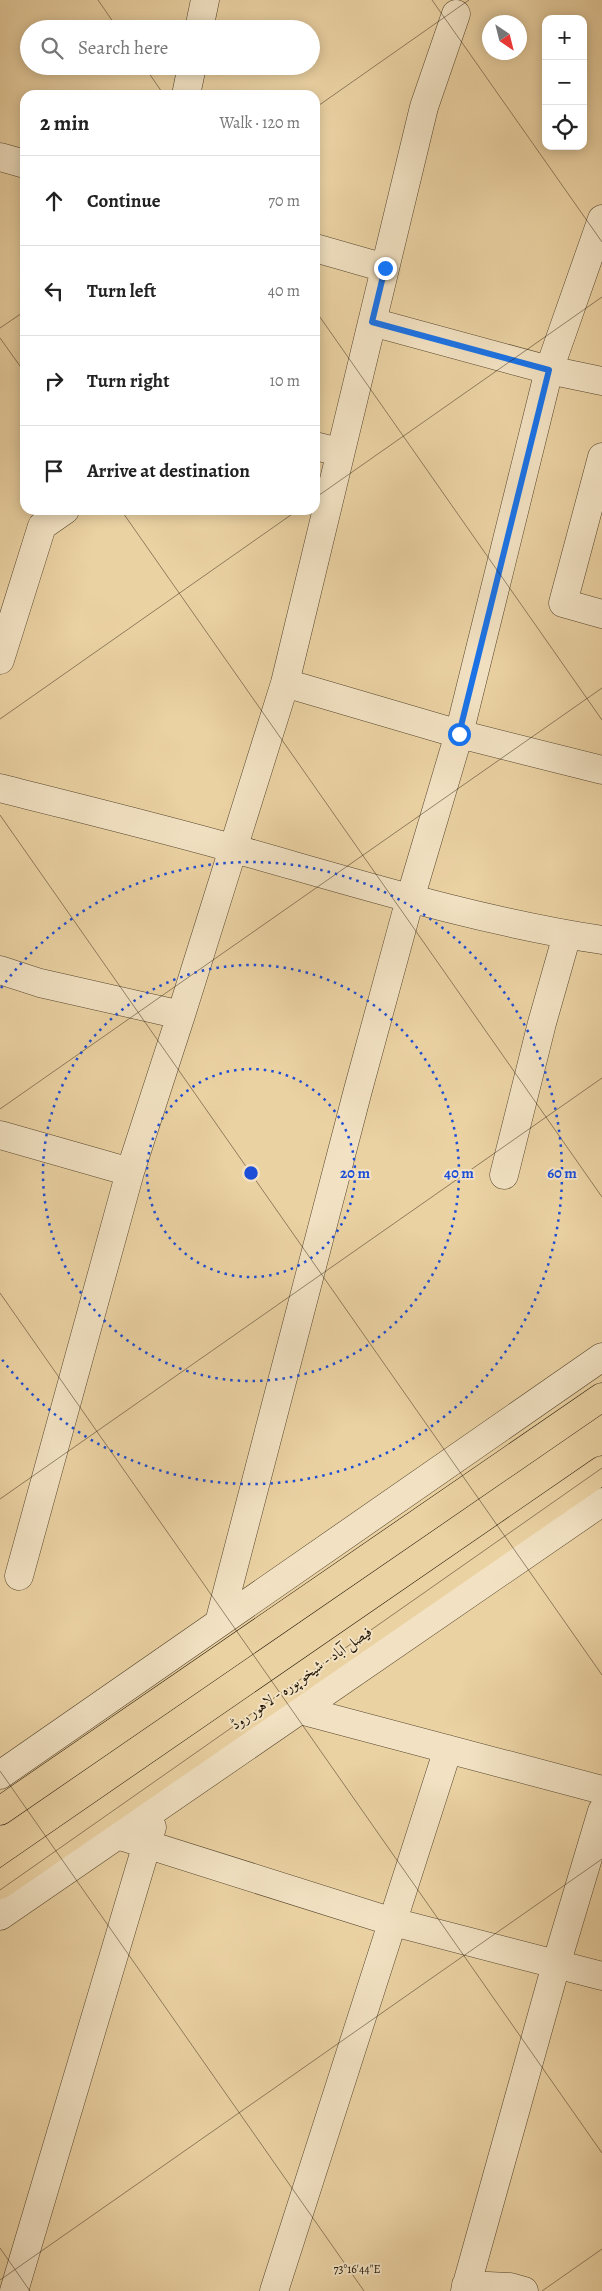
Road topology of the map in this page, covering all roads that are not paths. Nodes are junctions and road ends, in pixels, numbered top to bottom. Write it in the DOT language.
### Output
graph roads {
  1 [pos="205,0"];
  2 [pos="456,14"];
  3 [pos="201,20"];
  4 [pos="190,75"];
  5 [pos="187,90"];
  6 [pos="0,157"];
  7 [pos="20,163"];
  8 [pos="602,219"];
  9 [pos="320,249"];
  10 [pos="385,268"];
  11 [pos="372,322"];
  12 [pos="549,370"];
  13 [pos="602,381"];
  14 [pos="327,449"];
  15 [pos="602,458"];
  16 [pos="320,488"];
  17 [pos="58,515"];
  18 [pos="315,515"];
  19 [pos="602,614"];
  20 [pos="0,660"];
  21 [pos="285,683"];
  22 [pos="459,734"];
  23 [pos="602,770"];
  24 [pos="0,788"];
  25 [pos="232,848"];
  26 [pos="410,899"];
  27 [pos="568,935"];
  28 [pos="602,940"];
  29 [pos="0,970"];
  30 [pos="181,1015"];
  31 [pos="0,1136"];
  32 [pos="130,1172"];
  33 [pos="504,1176"];
  34 [pos="602,1356"];
  35 [pos="602,1397"];
  36 [pos="602,1470"];
  37 [pos="602,1502"];
  38 [pos="18,1576"];
  39 [pos="219,1623"];
  40 [pos="300,1710"];
  41 [pos="448,1749"];
  42 [pos="0,1775"];
  43 [pos="602,1790"];
  44 [pos="158,1807"];
  45 [pos="0,1811"];
  46 [pos="602,1811"];
  47 [pos="117,1836"];
  48 [pos="147,1845"];
  49 [pos="0,1885"];
  50 [pos="0,1916"];
  51 [pos="393,1922"];
  52 [pos="556,1965"];
  53 [pos="602,1976"];
  54 [pos="466,2288"];
  55 [pos="14,2291"];
  56 [pos="274,2291"];
  57 [pos="524,2291"];
  1 -- 3 [label="street"];
  2 -- 10 [label="street"];
  4 -- 5 [label="street"];
  6 -- 7 [label="street"];
  8 -- 12 [label="street"];
  9 -- 10 [label="street"];
  10 -- 11 [label="street"];
  11 -- 12 [label="street"];
  11 -- 14 [label="street"];
  12 -- 13 [label="street"];
  12 -- 22 [label="street"];
  14 -- 16 [label="street"];
  15 -- 19 [label="street"];
  17 -- 20 [label="street"];
  18 -- 21 [label="street"];
  21 -- 22 [label="street"];
  21 -- 25 [label="street"];
  22 -- 23 [label="street"];
  22 -- 26 [label="street"];
  24 -- 25 [label="street"];
  25 -- 26 [label="street"];
  25 -- 30 [label="street"];
  26 -- 27 [label="street"];
  26 -- 39 [label="street"];
  27 -- 28 [label="street"];
  27 -- 33 [label="street"];
  29 -- 30 [label="street"];
  30 -- 32 [label="street"];
  31 -- 32 [label="street"];
  32 -- 38 [label="street"];
  34 -- 39 [label="street"];
  35 -- 45 [label="highway"];
  36 -- 49 [label="highway, فیصل آباد - شیخو پورہ - لاہور روڈ"];
  37 -- 40 [label="street"];
  39 -- 42 [label="street"];
  40 -- 41 [label="street"];
  40 -- 44 [label="street"];
  41 -- 43 [label="street"];
  41 -- 51 [label="street"];
  44 -- 47 [label="street"];
  44 -- 48 [label="street"];
  46 -- 52 [label="street"];
  47 -- 48 [label="street"];
  47 -- 50 [label="street"];
  48 -- 51 [label="street"];
  48 -- 55 [label="street"];
  51 -- 52 [label="street"];
  51 -- 56 [label="street"];
  52 -- 53 [label="street"];
  52 -- 54 [label="street"];
  54 -- 57 [label="street"];
}
